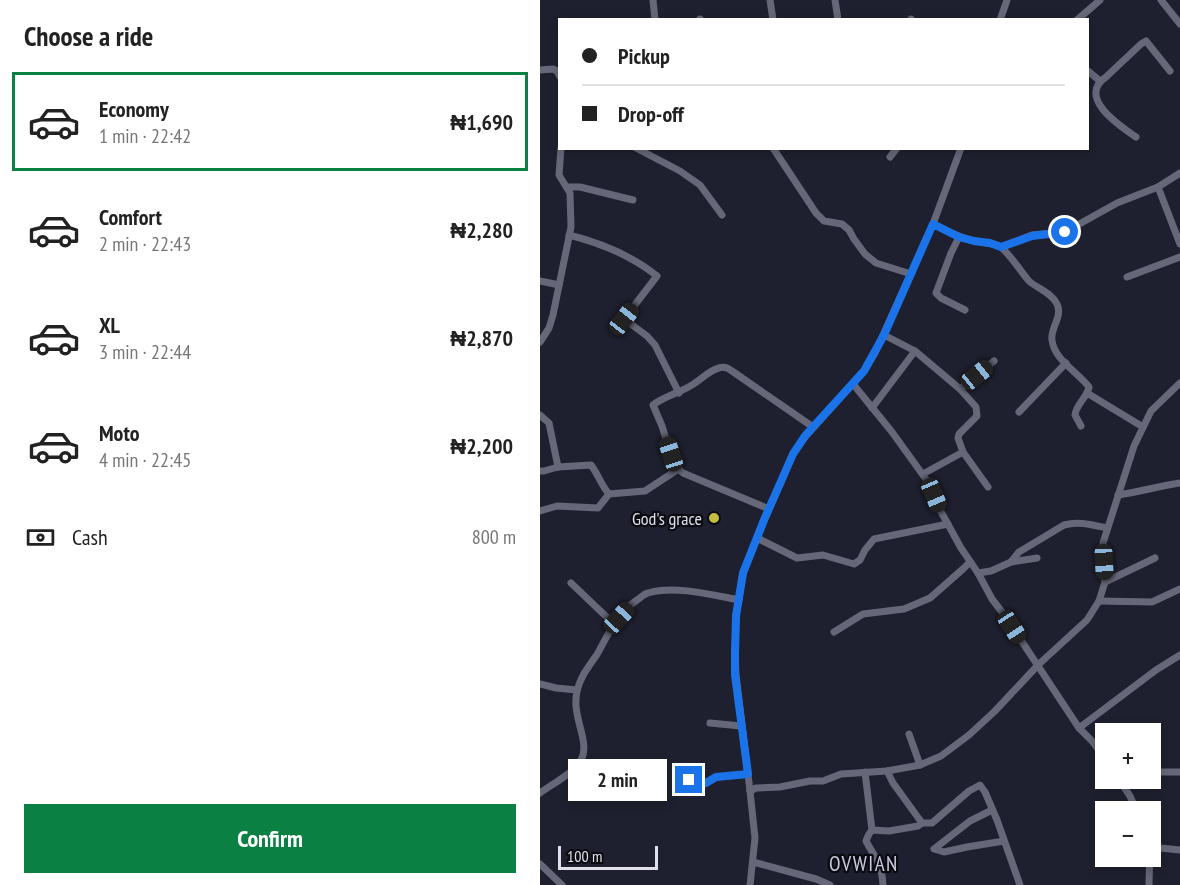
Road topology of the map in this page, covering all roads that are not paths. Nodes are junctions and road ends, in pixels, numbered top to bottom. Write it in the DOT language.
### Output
graph roads {
  1 [pos="653,0"];
  2 [pos="770,0"];
  3 [pos="835,0"];
  4 [pos="1007,0"];
  5 [pos="1100,0"];
  6 [pos="1161,0"];
  7 [pos="655,18"];
  8 [pos="772,18"];
  9 [pos="838,18"];
  10 [pos="1001,18"];
  11 [pos="1079,18"];
  12 [pos="1180,24"];
  13 [pos="540,70"];
  14 [pos="1170,71"];
  15 [pos="558,72"];
  16 [pos="1089,72"];
  17 [pos="1100,81"];
  18 [pos="1136,137"];
  19 [pos="561,150"];
  20 [pos="640,150"];
  21 [pos="774,150"];
  22 [pos="895,150"];
  23 [pos="960,150"];
  24 [pos="890,157"];
  25 [pos="1180,173"];
  26 [pos="567,187"];
  27 [pos="1158,187"];
  28 [pos="633,200"];
  29 [pos="722,215"];
  30 [pos="933,224"];
  31 [pos="569,235"];
  32 [pos="959,237"];
  33 [pos="1180,244"];
  34 [pos="1001,247"];
  35 [pos="1180,257"];
  36 [pos="911,274"];
  37 [pos="1127,277"];
  38 [pos="540,281"];
  39 [pos="559,285"];
  40 [pos="965,310"];
  41 [pos="884,335"];
  42 [pos="540,342"];
  43 [pos="915,351"];
  44 [pos="994,361"];
  45 [pos="1066,363"];
  46 [pos="1180,383"];
  47 [pos="853,384"];
  48 [pos="960,389"];
  49 [pos="679,393"];
  50 [pos="1088,393"];
  51 [pos="872,408"];
  52 [pos="1019,412"];
  53 [pos="540,416"];
  54 [pos="1082,426"];
  55 [pos="813,427"];
  56 [pos="1143,427"];
  57 [pos="963,452"];
  58 [pos="558,467"];
  59 [pos="677,470"];
  60 [pos="540,471"];
  61 [pos="923,474"];
  62 [pos="1180,483"];
  63 [pos="988,488"];
  64 [pos="609,494"];
  65 [pos="1118,495"];
  66 [pos="769,509"];
  67 [pos="540,511"];
  68 [pos="948,524"];
  69 [pos="1107,528"];
  70 [pos="757,538"];
  71 [pos="1037,558"];
  72 [pos="1155,558"];
  73 [pos="970,562"];
  74 [pos="1011,562"];
  75 [pos="978,573"];
  76 [pos="1105,582"];
  77 [pos="571,583"];
  78 [pos="1180,589"];
  79 [pos="739,600"];
  80 [pos="1099,601"];
  81 [pos="614,624"];
  82 [pos="834,632"];
  83 [pos="1180,655"];
  84 [pos="1038,665"];
  85 [pos="540,684"];
  86 [pos="578,690"];
  87 [pos="710,723"];
  88 [pos="741,726"];
  89 [pos="1079,728"];
  90 [pos="909,734"];
  91 [pos="1095,745"];
  92 [pos="920,765"];
  93 [pos="887,771"];
  94 [pos="865,772"];
  95 [pos="1161,772"];
  96 [pos="1180,772"];
  97 [pos="748,774"];
  98 [pos="689,780"];
  99 [pos="750,791"];
  100 [pos="540,793"];
  101 [pos="992,810"];
  102 [pos="922,823"];
  103 [pos="872,830"];
  104 [pos="1004,840"];
  105 [pos="1161,847"];
  106 [pos="1180,850"];
  107 [pos="753,862"];
  108 [pos="540,864"];
  109 [pos="1150,867"];
  110 [pos="562,885"];
  111 [pos="750,885"];
  112 [pos="830,885"];
  113 [pos="883,885"];
  114 [pos="1020,885"];
  115 [pos="1149,885"];
  1 -- 7 [label="street"];
  2 -- 8 [label="street"];
  3 -- 9 [label="street"];
  4 -- 10 [label="street"];
  5 -- 11 [label="street"];
  6 -- 12 [label="street"];
  13 -- 15 [label="street"];
  14 -- 17 [label="street"];
  16 -- 17 [label="street"];
  17 -- 18 [label="street"];
  19 -- 26 [label="street"];
  20 -- 29 [label="street"];
  21 -- 36 [label="street"];
  22 -- 24 [label="street"];
  23 -- 30 [label="street"];
  25 -- 27 [label="street"];
  26 -- 28 [label="street"];
  26 -- 31 [label="street"];
  27 -- 33 [label="street"];
  27 -- 34 [label="street"];
  30 -- 32 [label="street"];
  30 -- 36 [label="street"];
  31 -- 39 [label="street"];
  31 -- 49 [label="street"];
  32 -- 34 [label="street"];
  32 -- 40 [label="street"];
  34 -- 45 [label="street"];
  35 -- 37 [label="street"];
  36 -- 41 [label="street"];
  38 -- 39 [label="street"];
  39 -- 42 [label="street"];
  41 -- 43 [label="street"];
  41 -- 47 [label="street"];
  43 -- 48 [label="street"];
  43 -- 51 [label="street"];
  44 -- 48 [label="street"];
  45 -- 50 [label="street"];
  45 -- 52 [label="street"];
  46 -- 56 [label="street"];
  47 -- 51 [label="street"];
  47 -- 55 [label="street"];
  48 -- 57 [label="street"];
  49 -- 55 [label="street"];
  49 -- 59 [label="street"];
  50 -- 54 [label="street"];
  50 -- 56 [label="street"];
  51 -- 61 [label="street"];
  53 -- 58 [label="street"];
  55 -- 66 [label="street"];
  56 -- 65 [label="street"];
  57 -- 61 [label="street"];
  57 -- 63 [label="street"];
  58 -- 60 [label="street"];
  58 -- 64 [label="street"];
  59 -- 64 [label="street"];
  59 -- 66 [label="street"];
  61 -- 68 [label="street"];
  62 -- 65 [label="street"];
  64 -- 67 [label="street"];
  65 -- 69 [label="street"];
  66 -- 70 [label="street"];
  68 -- 70 [label="street"];
  68 -- 73 [label="street"];
  69 -- 74 [label="street"];
  69 -- 76 [label="street"];
  70 -- 79 [label="street"];
  71 -- 74 [label="street"];
  72 -- 76 [label="street"];
  73 -- 75 [label="street"];
  73 -- 82 [label="street"];
  74 -- 75 [label="street"];
  75 -- 84 [label="street"];
  76 -- 80 [label="street"];
  77 -- 81 [label="street"];
  78 -- 80 [label="street"];
  79 -- 81 [label="street"];
  79 -- 88 [label="street"];
  80 -- 84 [label="street"];
  81 -- 86 [label="street"];
  83 -- 89 [label="street"];
  84 -- 89 [label="street"];
  84 -- 92 [label="street"];
  85 -- 86 [label="street"];
  86 -- 100 [label="street"];
  87 -- 88 [label="street"];
  88 -- 97 [label="street"];
  89 -- 91 [label="street"];
  90 -- 92 [label="street"];
  92 -- 93 [label="street"];
  93 -- 94 [label="street"];
  93 -- 102 [label="street"];
  94 -- 99 [label="street"];
  94 -- 103 [label="street"];
  95 -- 96 [label="street"];
  97 -- 98 [label="street"];
  97 -- 99 [label="street"];
  99 -- 107 [label="street"];
  101 -- 102 [label="street"];
  101 -- 104 [label="street"];
  101 -- 104 [label="street"];
  102 -- 103 [label="street"];
  103 -- 113 [label="street"];
  104 -- 114 [label="street"];
  105 -- 106 [label="street"];
  107 -- 111 [label="street"];
  107 -- 112 [label="street"];
  108 -- 110 [label="street"];
  109 -- 115 [label="street"];
}
